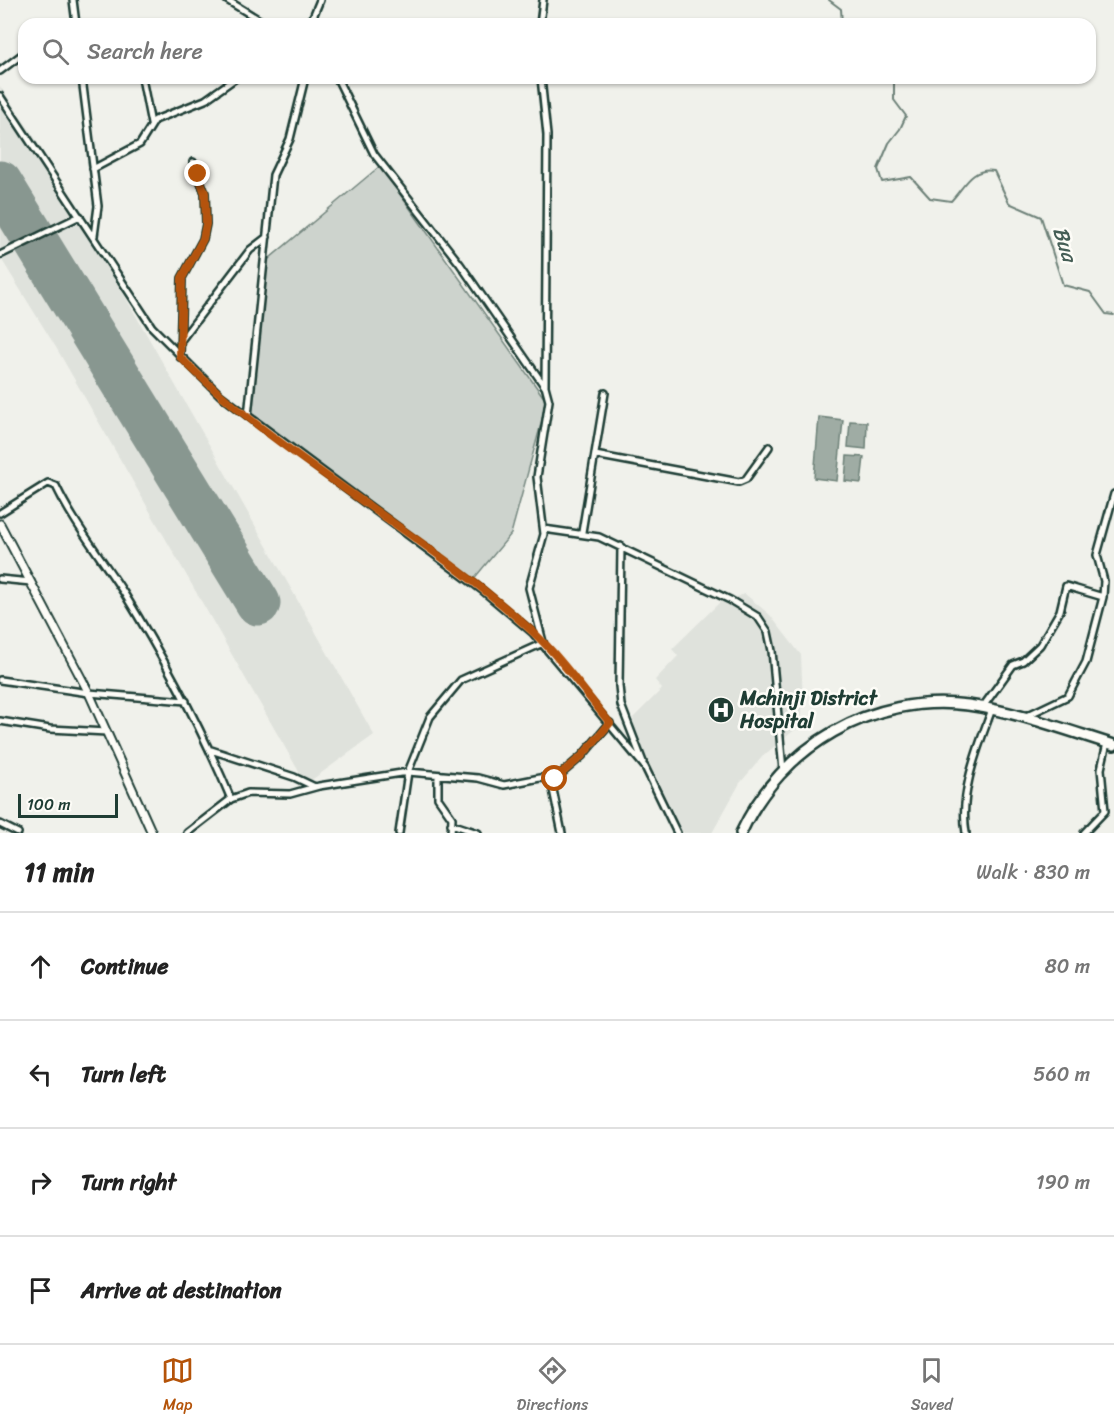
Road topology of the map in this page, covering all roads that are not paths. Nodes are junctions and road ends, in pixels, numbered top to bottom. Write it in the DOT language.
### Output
graph roads {
  1 [pos="73,0"];
  2 [pos="227,0"];
  3 [pos="320,0"];
  4 [pos="543,0"];
  5 [pos="74,18"];
  6 [pos="256,18"];
  7 [pos="312,18"];
  8 [pos="541,18"];
  9 [pos="18,58"];
  10 [pos="0,71"];
  11 [pos="83,84"];
  12 [pos="143,84"];
  13 [pos="228,84"];
  14 [pos="304,84"];
  15 [pos="340,84"];
  16 [pos="542,84"];
  17 [pos="0,96"];
  18 [pos="151,124"];
  19 [pos="193,162"];
  20 [pos="93,169"];
  21 [pos="80,216"];
  22 [pos="94,236"];
  23 [pos="267,237"];
  24 [pos="0,255"];
  25 [pos="182,339"];
  26 [pos="180,357"];
  27 [pos="546,388"];
  28 [pos="605,393"];
  29 [pos="248,416"];
  30 [pos="769,447"];
  31 [pos="595,455"];
  32 [pos="1114,494"];
  33 [pos="0,513"];
  34 [pos="0,524"];
  35 [pos="544,529"];
  36 [pos="582,532"];
  37 [pos="621,546"];
  38 [pos="0,579"];
  39 [pos="31,582"];
  40 [pos="1104,597"];
  41 [pos="543,643"];
  42 [pos="0,680"];
  43 [pos="89,693"];
  44 [pos="186,701"];
  45 [pos="987,709"];
  46 [pos="1023,717"];
  47 [pos="0,721"];
  48 [pos="610,723"];
  49 [pos="107,732"];
  50 [pos="1111,744"];
  51 [pos="211,750"];
  52 [pos="645,767"];
  53 [pos="783,770"];
  54 [pos="408,772"];
  55 [pos="438,775"];
  56 [pos="551,780"];
  57 [pos="315,787"];
  58 [pos="231,799"];
  59 [pos="0,824"];
  60 [pos="451,824"];
  61 [pos="18,833"];
  62 [pos="152,833"];
  63 [pos="187,833"];
  64 [pos="399,833"];
  65 [pos="451,833"];
  66 [pos="478,833"];
  67 [pos="562,833"];
  68 [pos="677,833"];
  69 [pos="741,833"];
  70 [pos="966,833"];
  71 [pos="1084,833"];
  1 -- 5 [label="street"];
  2 -- 6 [label="street"];
  3 -- 7 [label="street"];
  4 -- 8 [label="street"];
  9 -- 10 [label="street"];
  11 -- 20 [label="street"];
  12 -- 18 [label="street"];
  13 -- 18 [label="street"];
  14 -- 23 [label="street"];
  15 -- 27 [label="street"];
  16 -- 27 [label="street"];
  17 -- 21 [label="street"];
  18 -- 20 [label="street"];
  19 -- 25 [label="street"];
  20 -- 22 [label="street"];
  21 -- 22 [label="street"];
  21 -- 24 [label="street"];
  22 -- 26 [label="street"];
  23 -- 25 [label="street"];
  23 -- 29 [label="street"];
  25 -- 26 [label="street"];
  26 -- 29 [label="street"];
  27 -- 35 [label="street"];
  28 -- 31 [label="street"];
  29 -- 41 [label="street"];
  30 -- 31 [label="street"];
  31 -- 36 [label="street"];
  32 -- 40 [label="street"];
  33 -- 44 [label="street"];
  34 -- 39 [label="street"];
  35 -- 36 [label="street"];
  35 -- 41 [label="street"];
  36 -- 37 [label="street"];
  37 -- 52 [label="street"];
  37 -- 53 [label="street"];
  38 -- 39 [label="street"];
  39 -- 43 [label="street"];
  40 -- 45 [label="street"];
  40 -- 46 [label="street"];
  41 -- 48 [label="street"];
  41 -- 54 [label="street"];
  42 -- 43 [label="street"];
  43 -- 44 [label="street"];
  43 -- 49 [label="street"];
  44 -- 51 [label="street"];
  45 -- 46 [label="highway"];
  45 -- 53 [label="highway"];
  45 -- 70 [label="street"];
  46 -- 50 [label="highway"];
  47 -- 49 [label="street"];
  48 -- 52 [label="street"];
  48 -- 56 [label="street"];
  49 -- 62 [label="street"];
  50 -- 71 [label="street"];
  51 -- 57 [label="street"];
  51 -- 58 [label="street"];
  52 -- 68 [label="street"];
  53 -- 69 [label="highway"];
  54 -- 55 [label="street"];
  54 -- 57 [label="street"];
  54 -- 64 [label="street"];
  55 -- 56 [label="street"];
  55 -- 60 [label="street"];
  56 -- 67 [label="street"];
  57 -- 58 [label="street"];
  58 -- 63 [label="street"];
  59 -- 61 [label="street"];
  60 -- 65 [label="street"];
  60 -- 66 [label="street"];
}
